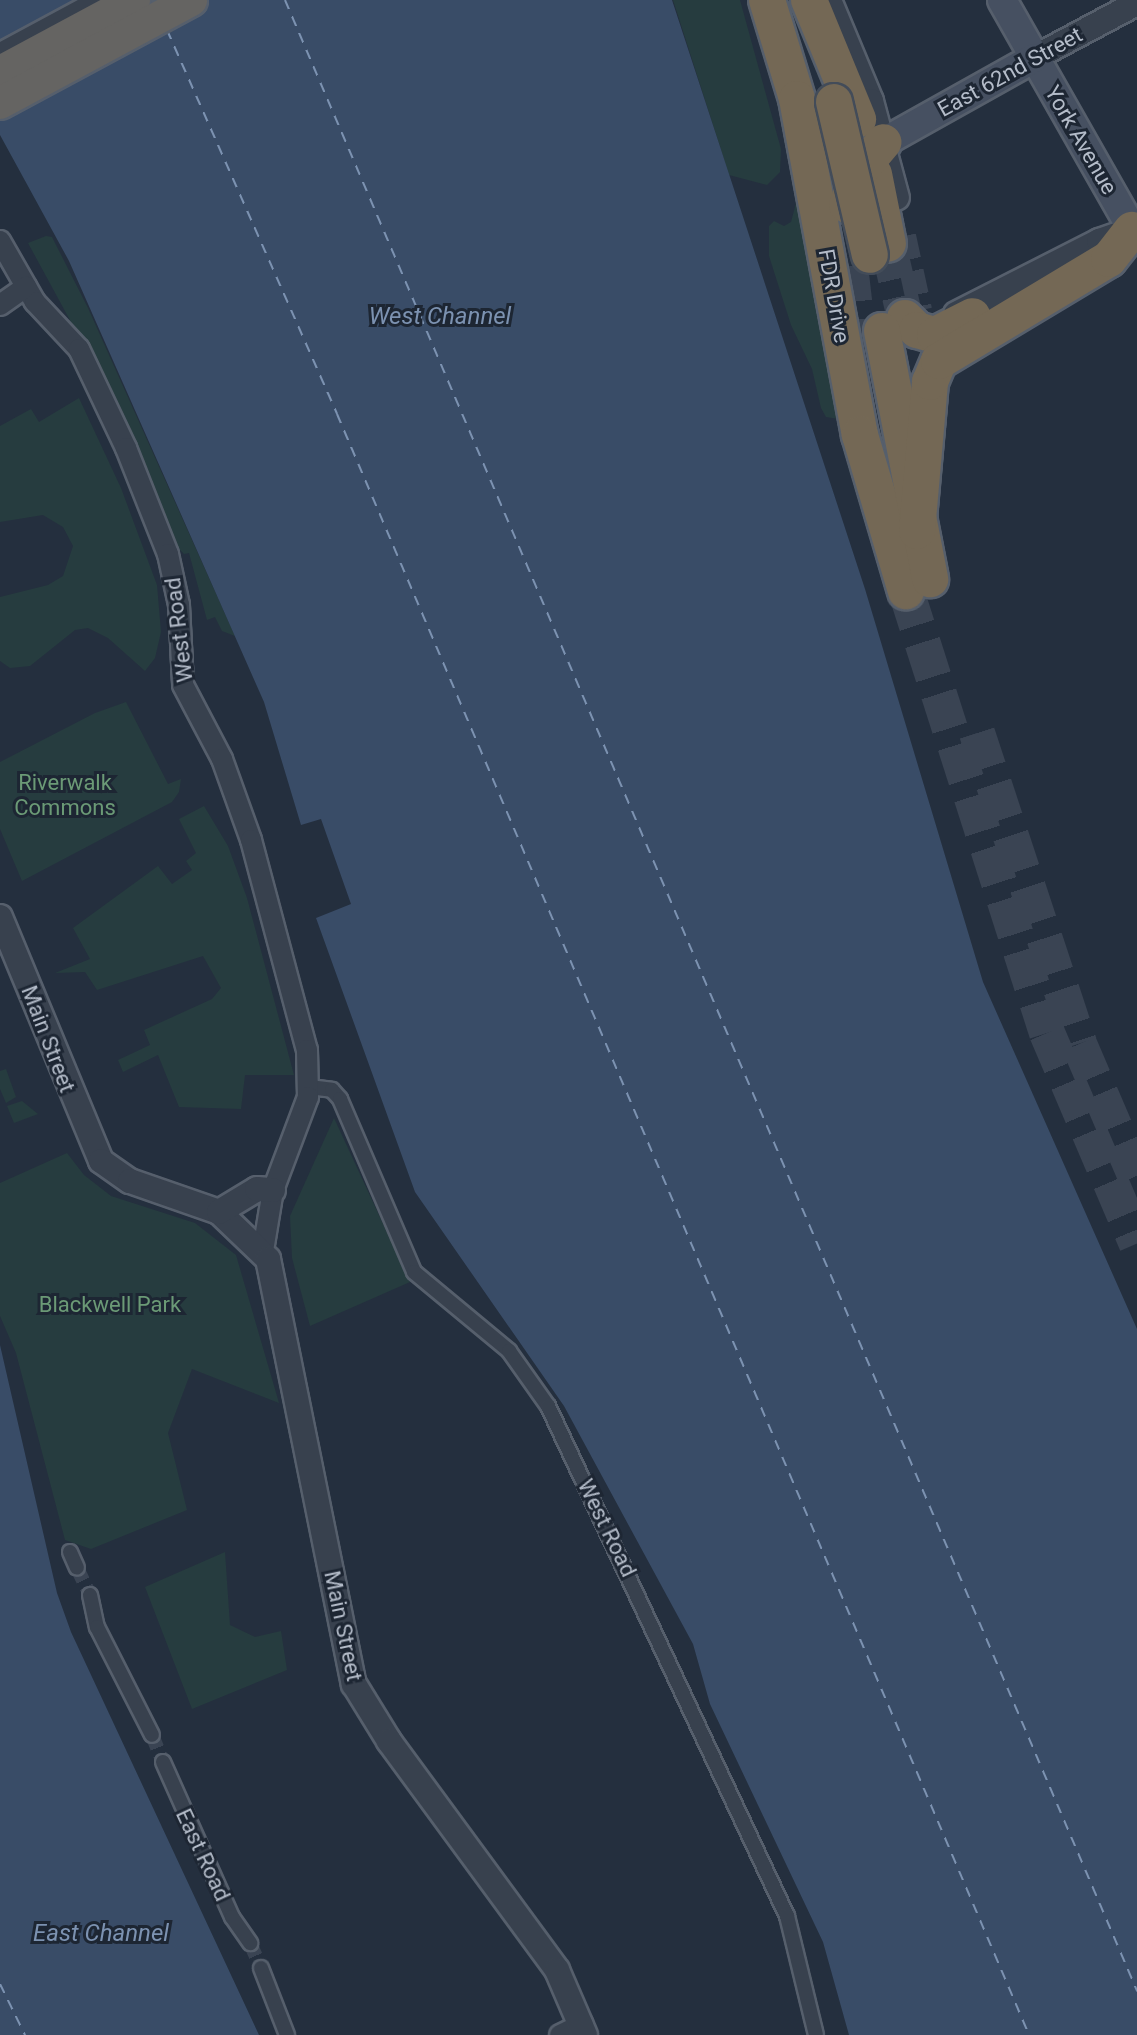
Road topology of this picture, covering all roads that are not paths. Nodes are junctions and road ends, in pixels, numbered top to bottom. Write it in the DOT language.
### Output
graph roads {
  1 [pos="93,0"];
  2 [pos="116,0"];
  3 [pos="134,0"];
  4 [pos="173,0"];
  5 [pos="191,0"];
  6 [pos="767,0"];
  7 [pos="1002,0"];
  8 [pos="1137,3"];
  9 [pos="809,8"];
  10 [pos="0,50"];
  11 [pos="1034,58"];
  12 [pos="0,63"];
  13 [pos="0,72"];
  14 [pos="0,93"];
  15 [pos="0,103"];
  16 [pos="862,134"];
  17 [pos="1135,232"];
  18 [pos="0,241"];
  19 [pos="26,287"];
  20 [pos="1014,288"];
  21 [pos="0,305"];
  22 [pos="892,326"];
  23 [pos="877,490"];
  24 [pos="917,531"];
  25 [pos="0,917"];
  26 [pos="309,1087"];
  27 [pos="273,1190"];
  28 [pos="219,1212"];
  29 [pos="263,1251"];
  30 [pos="70,1552"];
  31 [pos="77,1568"];
  32 [pos="90,1595"];
  33 [pos="152,1735"];
  34 [pos="163,1762"];
  35 [pos="250,1943"];
  36 [pos="261,1968"];
  37 [pos="584,2030"];
  38 [pos="287,2035"];
  39 [pos="560,2035"];
  40 [pos="816,2035"];
  1 -- 10 [label="street"];
  2 -- 12 [label="highway"];
  3 -- 13 [label="highway"];
  4 -- 14 [label="highway"];
  5 -- 15 [label="highway"];
  6 -- 23 [label="highway, FDR Drive"];
  7 -- 11 [label="main road, York Avenue"];
  8 -- 11 [label="street, East 62nd Street"];
  9 -- 16 [label="highway, FDR Drive"];
  9 -- 16 [label="street, FDR Drive"];
  11 -- 16 [label="main road, East 62nd Street"];
  11 -- 17 [label="main road, York Avenue"];
  16 -- 16 [label="highway, FDR Drive, bridge"];
  17 -- 20 [label="street"];
  17 -- 24 [label="highway"];
  18 -- 19 [label="street, West Road"];
  19 -- 21 [label="street"];
  19 -- 26 [label="street, West Road"];
  20 -- 22 [label="highway"];
  22 -- 23 [label="highway"];
  22 -- 24 [label="highway, FDR Drive"];
  23 -- 24 [label="highway, FDR Drive"];
  25 -- 28 [label="street, Main Street"];
  26 -- 27 [label="street, West Road"];
  26 -- 40 [label="street, West Road"];
  27 -- 28 [label="street"];
  27 -- 29 [label="street, Main Street"];
  28 -- 29 [label="street, Main Street"];
  29 -- 37 [label="street, Main Street"];
  30 -- 31 [label="street"];
  32 -- 33 [label="street"];
  34 -- 35 [label="street, East Road"];
  36 -- 38 [label="street"];
  37 -- 39 [label="street"];
}
